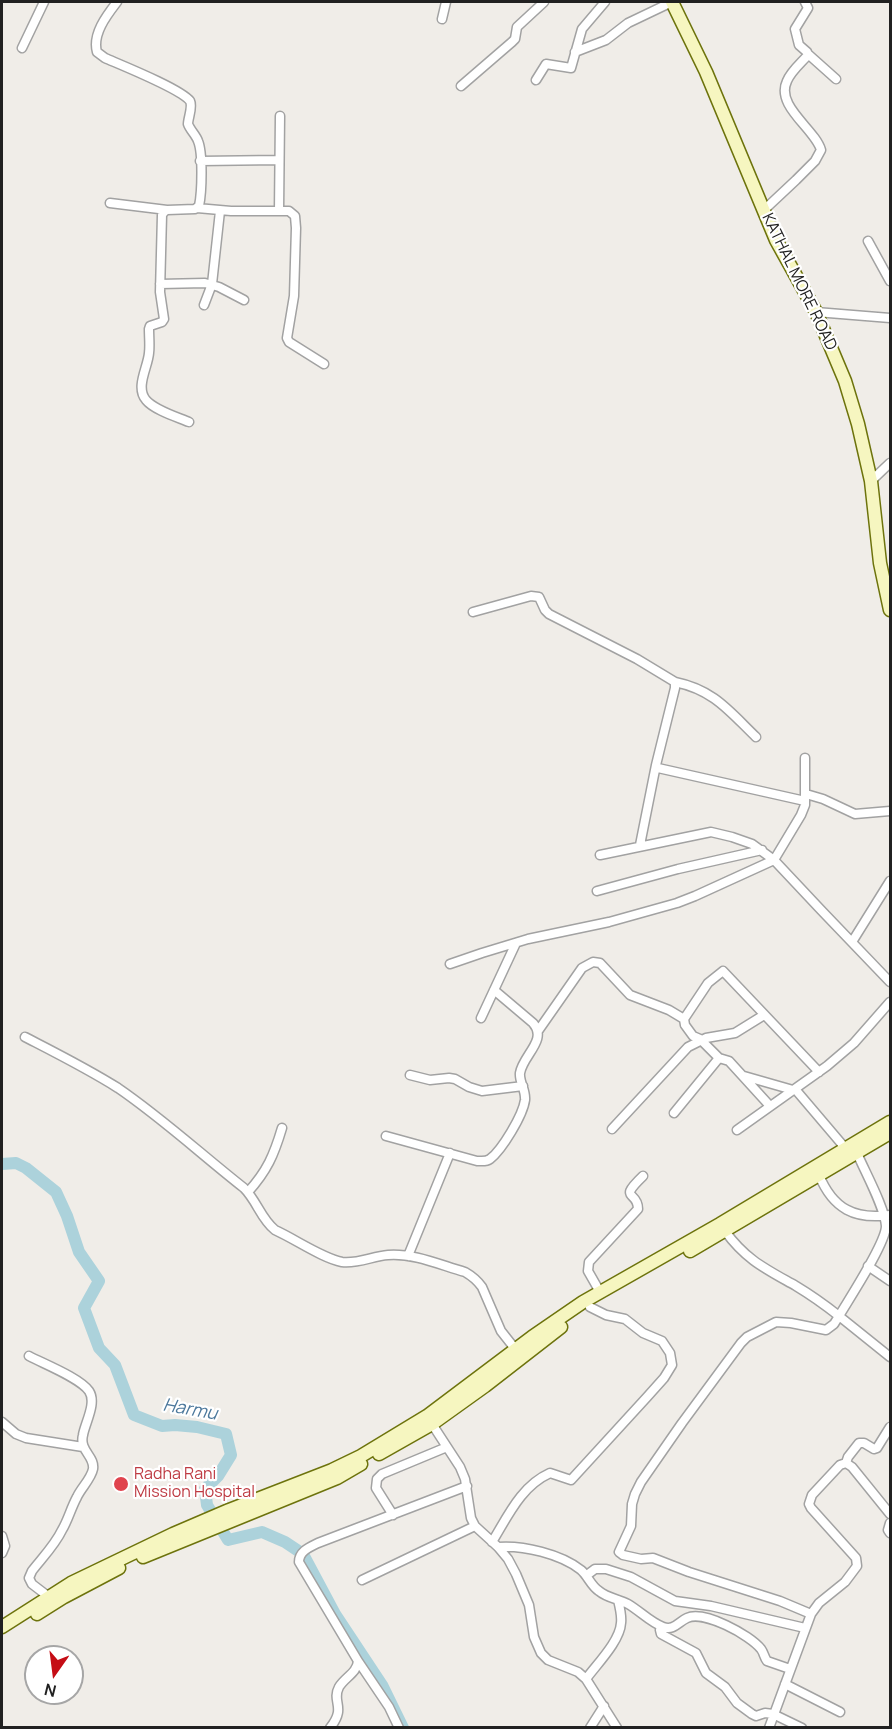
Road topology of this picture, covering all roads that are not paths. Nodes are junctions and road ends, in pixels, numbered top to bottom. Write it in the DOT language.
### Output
graph roads {
  1 [pos="44,2"];
  2 [pos="117,2"];
  3 [pos="446,2"];
  4 [pos="544,2"];
  5 [pos="605,2"];
  6 [pos="672,2"];
  7 [pos="806,2"];
  8 [pos="442,19"];
  9 [pos="22,48"];
  10 [pos="575,52"];
  11 [pos="808,54"];
  12 [pos="836,79"];
  13 [pos="536,80"];
  14 [pos="461,86"];
  15 [pos="280,116"];
  16 [pos="279,160"];
  17 [pos="200,161"];
  18 [pos="110,203"];
  19 [pos="197,208"];
  20 [pos="167,210"];
  21 [pos="764,210"];
  22 [pos="220,211"];
  23 [pos="279,211"];
  24 [pos="867,241"];
  25 [pos="891,280"];
  26 [pos="160,284"];
  27 [pos="212,284"];
  28 [pos="244,300"];
  29 [pos="204,305"];
  30 [pos="816,312"];
  31 [pos="891,318"];
  32 [pos="324,364"];
  33 [pos="189,423"];
  34 [pos="891,463"];
  35 [pos="871,481"];
  36 [pos="891,610"];
  37 [pos="473,612"];
  38 [pos="675,682"];
  39 [pos="756,737"];
  40 [pos="805,758"];
  41 [pos="656,765"];
  42 [pos="806,798"];
  43 [pos="891,811"];
  44 [pos="640,845"];
  45 [pos="762,850"];
  46 [pos="600,855"];
  47 [pos="774,860"];
  48 [pos="891,881"];
  49 [pos="597,891"];
  50 [pos="852,942"];
  51 [pos="516,943"];
  52 [pos="450,964"];
  53 [pos="891,982"];
  54 [pos="494,990"];
  55 [pos="891,1002"];
  56 [pos="764,1015"];
  57 [pos="481,1018"];
  58 [pos="684,1019"];
  59 [pos="538,1031"];
  60 [pos="26,1036"];
  61 [pos="700,1039"];
  62 [pos="719,1058"];
  63 [pos="819,1072"];
  64 [pos="410,1075"];
  65 [pos="742,1076"];
  66 [pos="523,1086"];
  67 [pos="794,1089"];
  68 [pos="770,1106"];
  69 [pos="674,1113"];
  70 [pos="891,1122"];
  71 [pos="282,1128"];
  72 [pos="612,1129"];
  73 [pos="737,1130"];
  74 [pos="891,1133"];
  75 [pos="386,1136"];
  76 [pos="851,1151"];
  77 [pos="450,1153"];
  78 [pos="819,1175"];
  79 [pos="643,1176"];
  80 [pos="248,1192"];
  81 [pos="887,1216"];
  82 [pos="725,1231"];
  83 [pos="408,1256"];
  84 [pos="868,1266"];
  85 [pos="891,1281"];
  86 [pos="600,1292"];
  87 [pos="590,1306"];
  88 [pos="839,1316"];
  89 [pos="516,1350"];
  90 [pos="29,1356"];
  91 [pos="891,1357"];
  92 [pos="2,1422"];
  93 [pos="432,1424"];
  94 [pos="891,1427"];
  95 [pos="82,1447"];
  96 [pos="447,1447"];
  97 [pos="846,1463"];
  98 [pos="467,1486"];
  99 [pos="891,1514"];
  100 [pos="230,1515"];
  101 [pos="393,1515"];
  102 [pos="891,1523"];
  103 [pos="205,1526"];
  104 [pos="475,1526"];
  105 [pos="891,1533"];
  106 [pos="2,1536"];
  107 [pos="495,1545"];
  108 [pos="2,1553"];
  109 [pos="586,1575"];
  110 [pos="362,1580"];
  111 [pos="49,1597"];
  112 [pos="618,1600"];
  113 [pos="811,1614"];
  114 [pos="2,1627"];
  115 [pos="662,1627"];
  116 [pos="805,1628"];
  117 [pos="2,1636"];
  118 [pos="358,1661"];
  119 [pos="790,1669"];
  120 [pos="586,1678"];
  121 [pos="784,1684"];
  122 [pos="604,1706"];
  123 [pos="840,1712"];
  124 [pos="773,1714"];
  125 [pos="330,1728"];
  126 [pos="399,1728"];
  127 [pos="590,1728"];
  128 [pos="617,1728"];
  129 [pos="769,1728"];
  130 [pos="802,1728"];
  1 -- 9 [label="street"];
  2 -- 17 [label="street"];
  3 -- 8 [label="street"];
  4 -- 14 [label="street"];
  5 -- 10 [label="street"];
  6 -- 10 [label="street"];
  6 -- 21 [label="street, KATHAL MORE ROAD"];
  7 -- 11 [label="street"];
  10 -- 13 [label="street"];
  11 -- 12 [label="street"];
  11 -- 21 [label="street"];
  15 -- 16 [label="street"];
  16 -- 17 [label="street"];
  16 -- 23 [label="street"];
  17 -- 19 [label="street"];
  18 -- 20 [label="street"];
  19 -- 20 [label="street"];
  19 -- 22 [label="street"];
  20 -- 26 [label="street"];
  21 -- 30 [label="street, KATHAL MORE ROAD"];
  22 -- 23 [label="street"];
  22 -- 27 [label="street"];
  23 -- 32 [label="street"];
  24 -- 25 [label="street"];
  26 -- 27 [label="street"];
  26 -- 33 [label="street"];
  27 -- 28 [label="street"];
  27 -- 29 [label="street"];
  30 -- 31 [label="street"];
  30 -- 35 [label="street, KATHAL MORE ROAD"];
  34 -- 35 [label="street"];
  35 -- 36 [label="street, KATHAL MORE ROAD"];
  37 -- 38 [label="street"];
  38 -- 39 [label="street"];
  38 -- 41 [label="street"];
  40 -- 42 [label="street"];
  41 -- 42 [label="street"];
  41 -- 44 [label="street"];
  42 -- 43 [label="street"];
  42 -- 47 [label="street"];
  44 -- 45 [label="street"];
  44 -- 46 [label="street"];
  45 -- 47 [label="street"];
  45 -- 49 [label="street"];
  47 -- 50 [label="street"];
  47 -- 51 [label="street"];
  48 -- 50 [label="street"];
  50 -- 53 [label="street"];
  51 -- 52 [label="street"];
  51 -- 54 [label="street"];
  54 -- 57 [label="street"];
  54 -- 59 [label="street"];
  55 -- 63 [label="street"];
  56 -- 58 [label="street"];
  56 -- 61 [label="street"];
  56 -- 63 [label="street"];
  58 -- 59 [label="street"];
  58 -- 61 [label="street"];
  59 -- 66 [label="street"];
  60 -- 80 [label="street"];
  61 -- 62 [label="street"];
  61 -- 72 [label="street"];
  62 -- 65 [label="street"];
  62 -- 69 [label="street"];
  63 -- 67 [label="street"];
  64 -- 66 [label="street"];
  65 -- 67 [label="street"];
  65 -- 68 [label="street"];
  66 -- 77 [label="street"];
  67 -- 68 [label="street"];
  67 -- 76 [label="street"];
  68 -- 73 [label="street"];
  70 -- 76 [label="street"];
  71 -- 80 [label="street"];
  74 -- 76 [label="street"];
  75 -- 77 [label="street"];
  76 -- 78 [label="street"];
  76 -- 81 [label="street"];
  76 -- 86 [label="street"];
  77 -- 83 [label="street"];
  78 -- 81 [label="street"];
  78 -- 82 [label="street"];
  79 -- 86 [label="street"];
  80 -- 83 [label="street"];
  81 -- 84 [label="street"];
  82 -- 87 [label="street"];
  82 -- 88 [label="street"];
  83 -- 89 [label="street"];
  84 -- 85 [label="street"];
  84 -- 88 [label="street"];
  86 -- 89 [label="street"];
  87 -- 93 [label="street"];
  87 -- 107 [label="street"];
  88 -- 91 [label="street"];
  88 -- 113 [label="street"];
  89 -- 100 [label="street"];
  90 -- 95 [label="street"];
  92 -- 95 [label="street"];
  93 -- 96 [label="street"];
  93 -- 100 [label="street"];
  94 -- 97 [label="street"];
  95 -- 111 [label="street"];
  96 -- 98 [label="street"];
  96 -- 101 [label="street"];
  97 -- 99 [label="street"];
  97 -- 113 [label="street"];
  98 -- 101 [label="street"];
  98 -- 104 [label="street"];
  100 -- 103 [label="street"];
  101 -- 118 [label="street"];
  102 -- 105 [label="street"];
  103 -- 111 [label="street"];
  103 -- 117 [label="street"];
  104 -- 107 [label="street"];
  104 -- 110 [label="street"];
  106 -- 108 [label="street"];
  107 -- 109 [label="street"];
  107 -- 120 [label="street"];
  109 -- 112 [label="street"];
  109 -- 116 [label="street"];
  111 -- 114 [label="street"];
  112 -- 115 [label="street"];
  112 -- 120 [label="street"];
  113 -- 116 [label="street"];
  115 -- 119 [label="street"];
  115 -- 124 [label="street"];
  116 -- 119 [label="street"];
  118 -- 125 [label="street"];
  118 -- 126 [label="street"];
  119 -- 121 [label="street"];
  120 -- 122 [label="street"];
  121 -- 123 [label="street"];
  121 -- 124 [label="street"];
  122 -- 127 [label="street"];
  122 -- 128 [label="street"];
  124 -- 129 [label="street"];
  124 -- 130 [label="street"];
}
